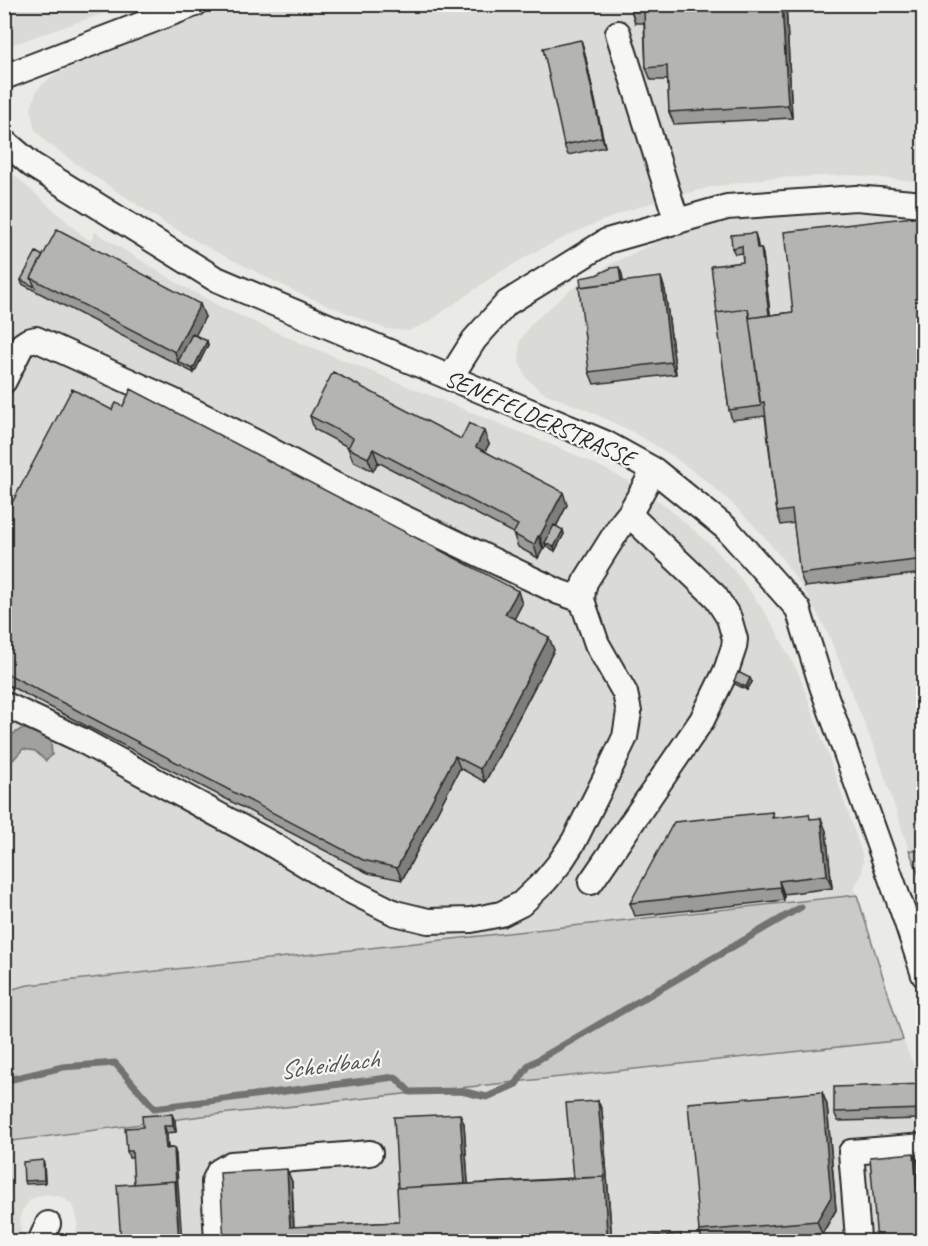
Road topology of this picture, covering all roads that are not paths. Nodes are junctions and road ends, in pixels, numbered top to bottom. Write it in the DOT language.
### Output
graph roads {
  1 [pos="195,4"];
  2 [pos="618,33"];
  3 [pos="4,77"];
  4 [pos="4,141"];
  5 [pos="924,204"];
  6 [pos="677,222"];
  7 [pos="450,378"];
  8 [pos="4,381"];
  9 [pos="654,470"];
  10 [pos="630,513"];
  11 [pos="582,600"];
  12 [pos="4,704"];
  13 [pos="591,882"];
  14 [pos="924,975"];
  15 [pos="924,1146"];
  16 [pos="370,1153"];
  17 [pos="217,1242"];
  18 [pos="856,1242"];
  1 -- 3 [label="street"];
  2 -- 6 [label="street"];
  4 -- 7 [label="street, SENEFELDERSTRASSE"];
  5 -- 6 [label="street"];
  6 -- 7 [label="street"];
  7 -- 9 [label="street, SENEFELDERSTRASSE"];
  8 -- 11 [label="street"];
  9 -- 10 [label="street"];
  9 -- 14 [label="street, SENEFELDERSTRASSE"];
  10 -- 11 [label="street"];
  10 -- 13 [label="street"];
  11 -- 12 [label="street"];
  15 -- 18 [label="street"];
  16 -- 17 [label="street"];
}
